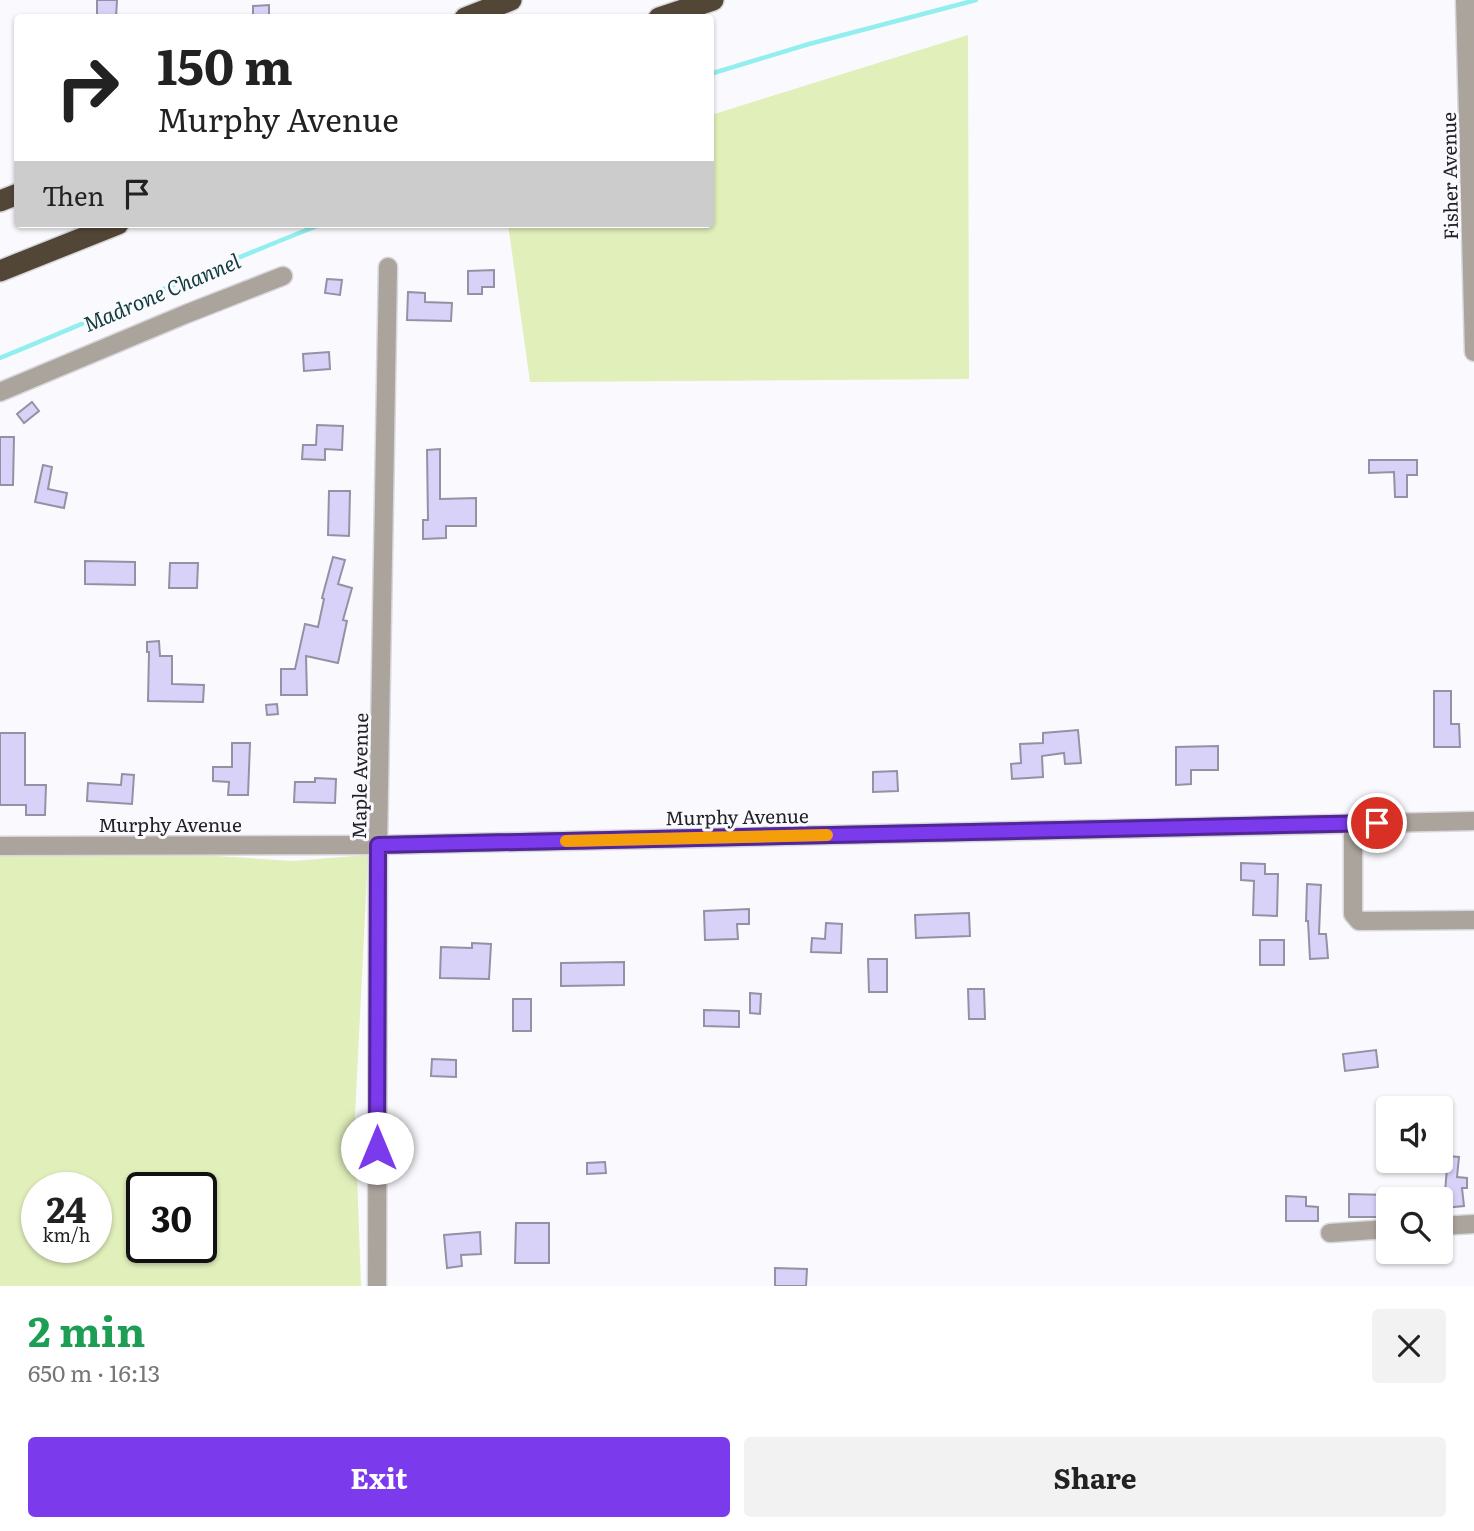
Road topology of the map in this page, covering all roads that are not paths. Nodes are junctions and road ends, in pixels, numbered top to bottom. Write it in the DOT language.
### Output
graph roads {
  1 [pos="511,0"];
  2 [pos="713,0"];
  3 [pos="1465,0"];
  4 [pos="475,14"];
  5 [pos="671,14"];
  6 [pos="108,228"];
  7 [pos="388,267"];
  8 [pos="0,271"];
  9 [pos="283,276"];
  10 [pos="1474,352"];
  11 [pos="0,392"];
  12 [pos="1474,821"];
  13 [pos="1353,823"];
  14 [pos="378,845"];
  15 [pos="0,846"];
  16 [pos="1474,920"];
  17 [pos="1474,1224"];
  18 [pos="1453,1225"];
  19 [pos="1376,1230"];
  20 [pos="1330,1233"];
  21 [pos="377,1286"];
  1 -- 4 [label="highway"];
  2 -- 5 [label="highway"];
  3 -- 10 [label="street, Fisher Avenue"];
  6 -- 8 [label="highway"];
  7 -- 14 [label="street, Maple Avenue"];
  9 -- 11 [label="street"];
  12 -- 13 [label="street, Murphy Avenue"];
  13 -- 14 [label="street, Murphy Avenue"];
  13 -- 16 [label="street"];
  14 -- 15 [label="street, Murphy Avenue"];
  14 -- 21 [label="street, Maple Avenue"];
  17 -- 18 [label="street"];
  19 -- 20 [label="street"];
}
